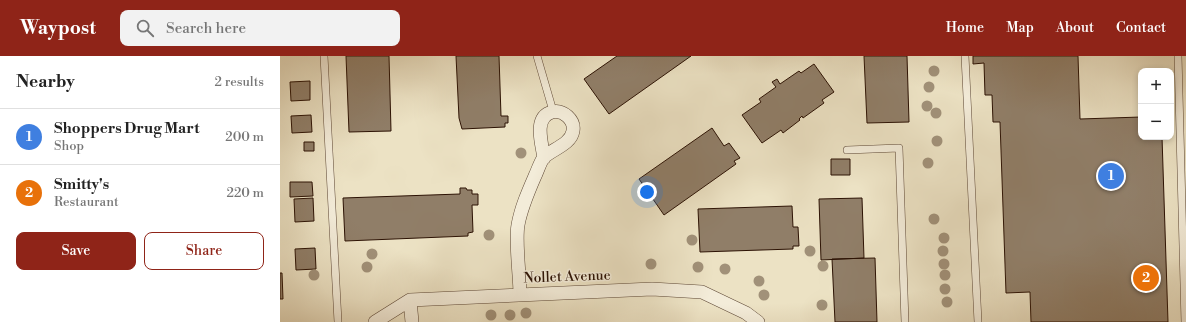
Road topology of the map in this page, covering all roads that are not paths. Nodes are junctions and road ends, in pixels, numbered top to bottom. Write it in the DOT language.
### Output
graph roads {
  1 [pos="324,56"];
  2 [pos="537,56"];
  3 [pos="965,56"];
  4 [pos="1178,56"];
  5 [pos="553,112"];
  6 [pos="847,150"];
  7 [pos="544,158"];
  8 [pos="520,295"];
  9 [pos="410,300"];
  10 [pos="338,322"];
  11 [pos="375,322"];
  12 [pos="412,322"];
  13 [pos="758,322"];
  14 [pos="905,322"];
  15 [pos="978,322"];
  16 [pos="1185,322"];
  1 -- 10 [label="lane"];
  2 -- 5 [label="lane"];
  3 -- 15 [label="lane"];
  4 -- 16 [label="lane"];
  5 -- 7 [label="street"];
  5 -- 7 [label="street"];
  6 -- 14 [label="lane"];
  7 -- 8 [label="street"];
  8 -- 9 [label="street, Nollet Avenue"];
  8 -- 13 [label="street, Nollet Avenue"];
  9 -- 11 [label="street, Nollet Avenue"];
  9 -- 12 [label="street"];
}
